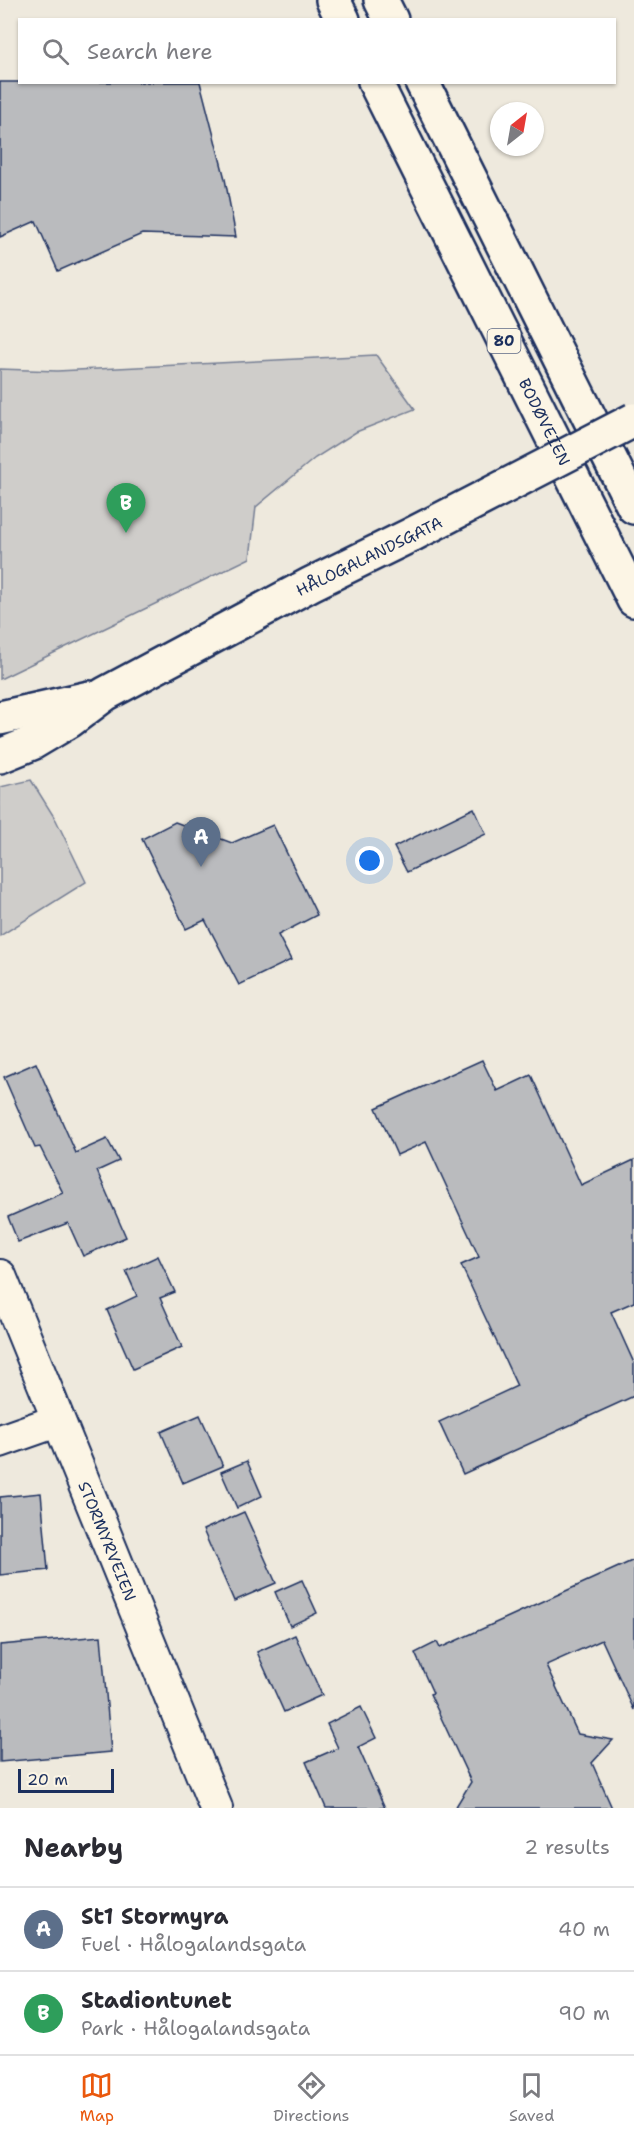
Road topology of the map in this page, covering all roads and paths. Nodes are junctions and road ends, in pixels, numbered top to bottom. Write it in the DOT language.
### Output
graph roads {
  1 [pos="333,0"];
  2 [pos="381,0"];
  3 [pos="342,18"];
  4 [pos="390,18"];
  5 [pos="376,84"];
  6 [pos="423,84"];
  7 [pos="634,420"];
  8 [pos="634,507"];
  9 [pos="634,600"];
  10 [pos="105,694"];
  11 [pos="0,718"];
  12 [pos="0,756"];
  13 [pos="0,1276"];
  14 [pos="57,1421"];
  15 [pos="0,1441"];
  16 [pos="216,1808"];
  1 -- 3 [label="main road"];
  2 -- 4 [label="main road"];
  5 -- 9 [label="main road, BODØVEIEN / 80"];
  6 -- 8 [label="main road, 80"];
  7 -- 10 [label="main road, HÅLOGALANDSGATA, bridge"];
  10 -- 11 [label="main road, HÅLOGALANDSGATA"];
  10 -- 12 [label="main road, HÅLOGALANDSGATA"];
  13 -- 14 [label="street, STORMYRVEIEN"];
  14 -- 15 [label="street"];
  14 -- 16 [label="street, STORMYRVEIEN"];
}
